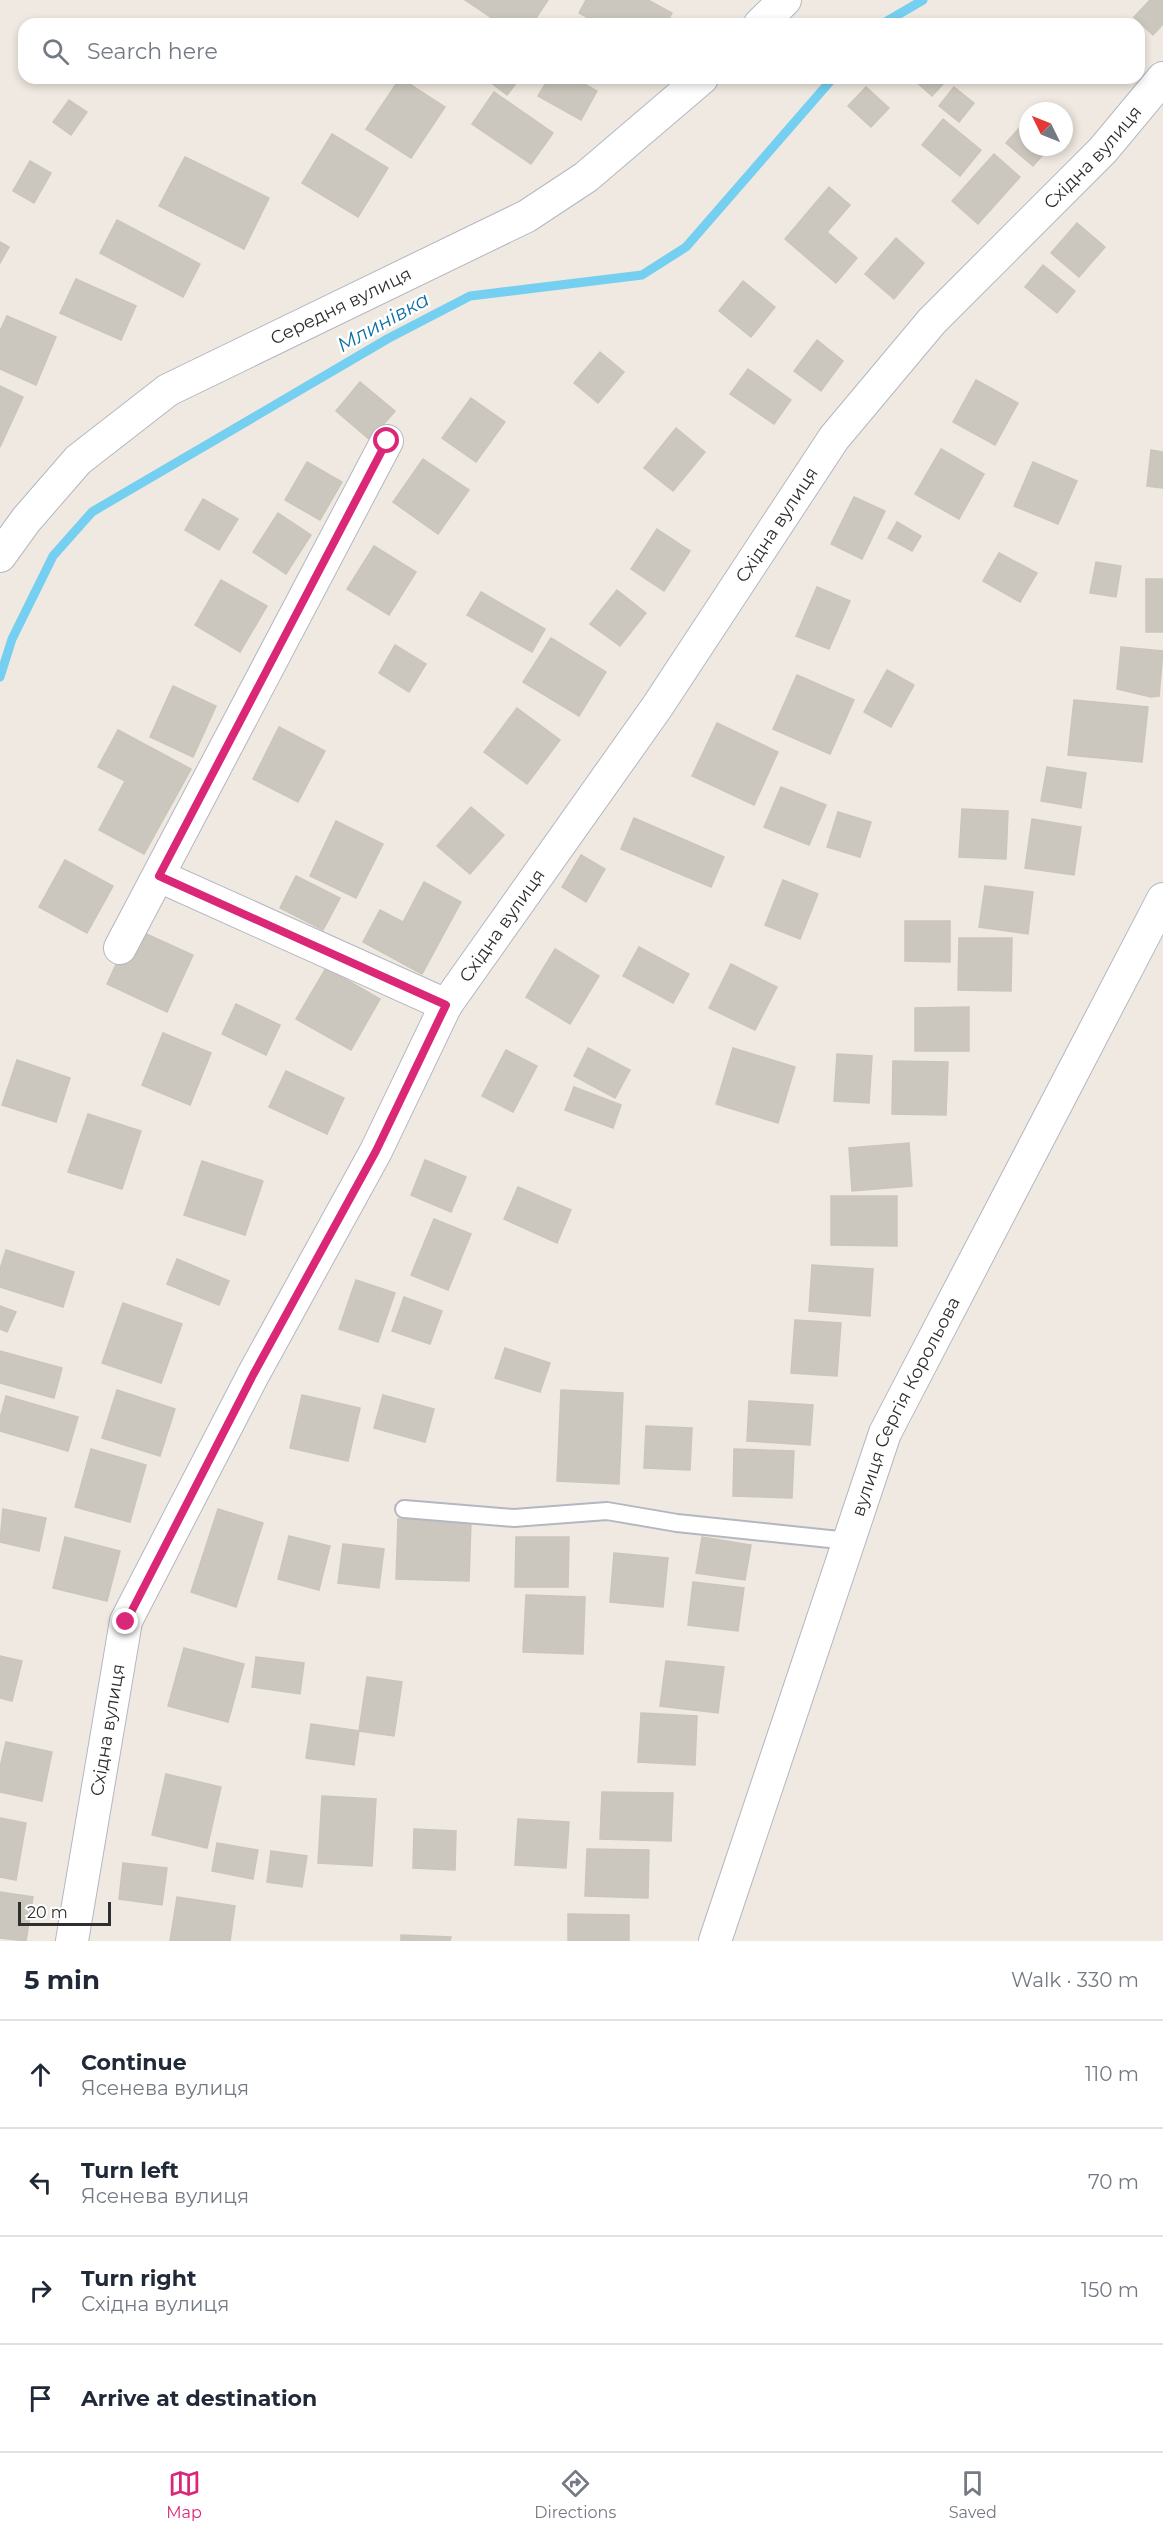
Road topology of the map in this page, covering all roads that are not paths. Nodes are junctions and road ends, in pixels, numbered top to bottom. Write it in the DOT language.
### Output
graph roads {
  1 [pos="785,0"];
  2 [pos="766,18"];
  3 [pos="1163,78"];
  4 [pos="695,84"];
  5 [pos="387,441"];
  6 [pos="0,556"];
  7 [pos="159,876"];
  8 [pos="1163,899"];
  9 [pos="120,948"];
  10 [pos="446,1005"];
  11 [pos="404,1509"];
  12 [pos="849,1541"];
  13 [pos="72,1941"];
  14 [pos="716,1941"];
  1 -- 2 [label="street"];
  3 -- 10 [label="street, Східна вулиця"];
  4 -- 6 [label="street, Середня вулиця"];
  5 -- 7 [label="street"];
  7 -- 9 [label="street"];
  7 -- 10 [label="street"];
  8 -- 12 [label="street, вулиця Сергія Корольова"];
  10 -- 13 [label="street, Східна вулиця"];
  11 -- 12 [label="lane"];
  12 -- 14 [label="street, вулиця Сергія Корольова"];
}
